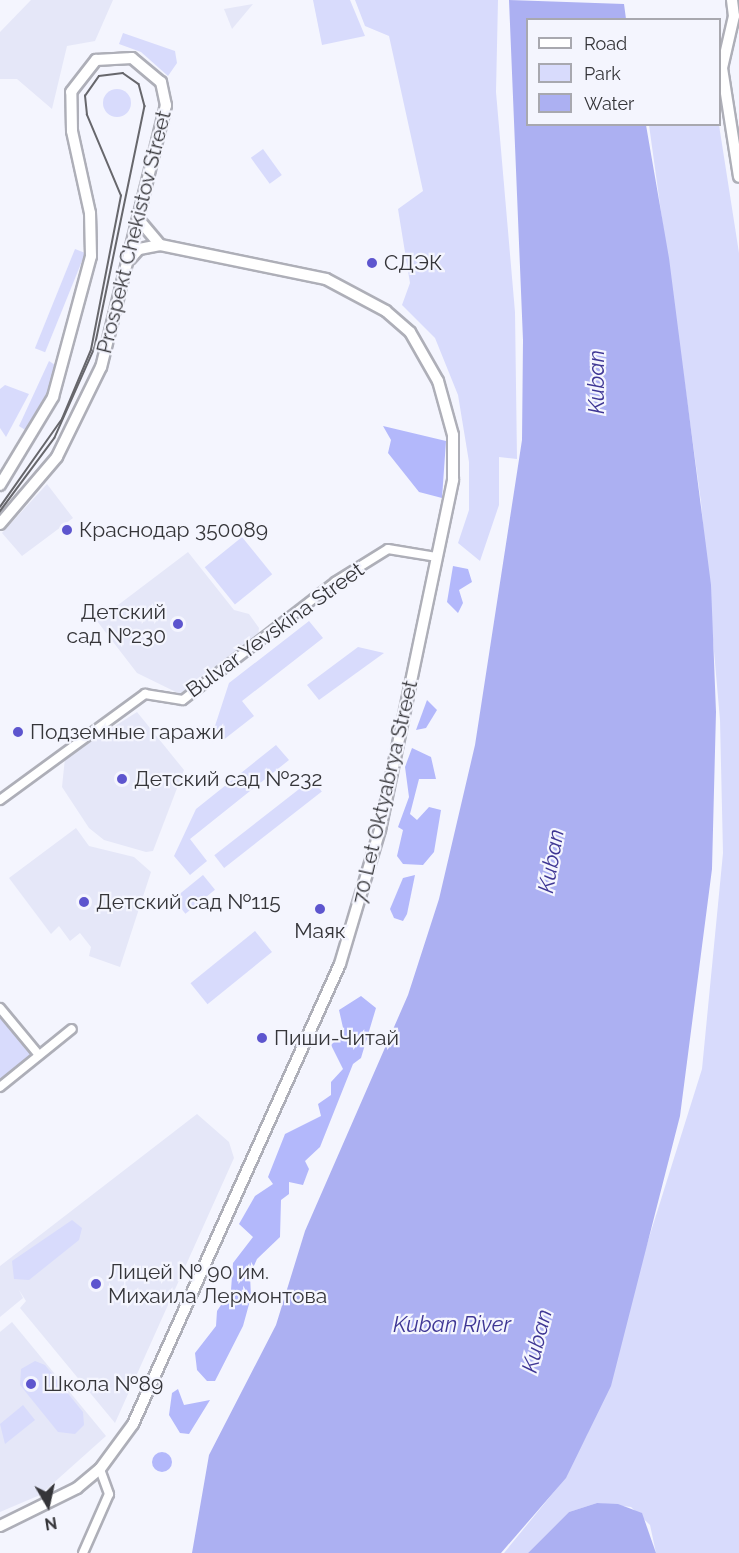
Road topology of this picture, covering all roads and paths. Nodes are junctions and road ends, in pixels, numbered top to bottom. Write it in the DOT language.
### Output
graph roads {
  1 [pos="732,0"];
  2 [pos="738,163"];
  3 [pos="739,177"];
  4 [pos="140,221"];
  5 [pos="160,245"];
  6 [pos="130,259"];
  7 [pos="0,485"];
  8 [pos="0,524"];
  9 [pos="437,557"];
  10 [pos="0,800"];
  11 [pos="0,1008"];
  12 [pos="72,1029"];
  13 [pos="39,1055"];
  14 [pos="0,1087"];
  15 [pos="100,1469"];
  16 [pos="0,1526"];
  17 [pos="83,1553"];
  1 -- 2 [label="main road"];
  2 -- 3 [label="main road"];
  4 -- 5 [label="main road"];
  4 -- 6 [label="main road, Prospekt Chekistov Street"];
  4 -- 7 [label="main road, Prospekt Chekistov Street"];
  5 -- 6 [label="main road"];
  5 -- 9 [label="main road, 70 Let Oktyabrya Street"];
  6 -- 8 [label="main road, Prospekt Chekistov Street"];
  9 -- 10 [label="street, Bulvar Yevskina Street"];
  9 -- 15 [label="main road, 70 Let Oktyabrya Street"];
  11 -- 13 [label="street"];
  12 -- 13 [label="street"];
  13 -- 14 [label="street"];
  15 -- 16 [label="main road, 70 Let Oktyabrya Street"];
  15 -- 17 [label="street"];
}
